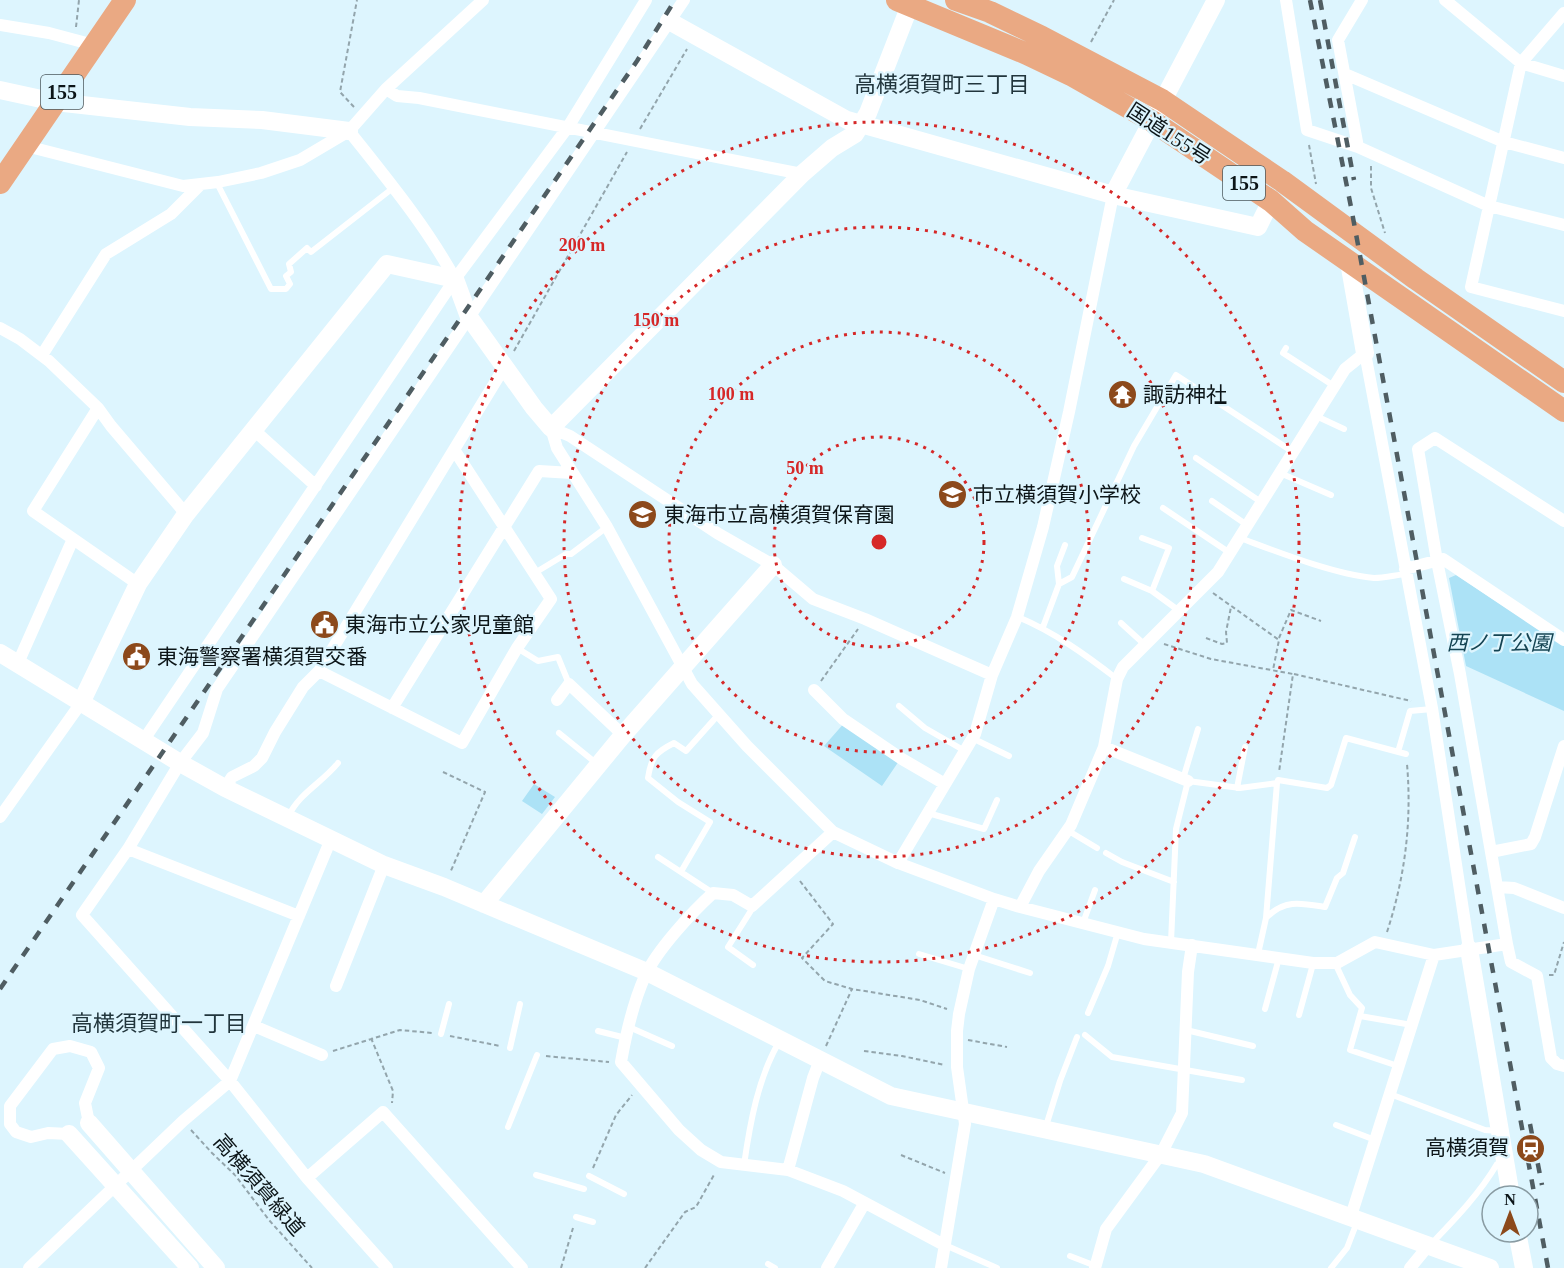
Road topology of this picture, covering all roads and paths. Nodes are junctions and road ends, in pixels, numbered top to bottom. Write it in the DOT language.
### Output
graph roads {
  1 [pos="79,0"];
  2 [pos="125,0"];
  3 [pos="357,0"];
  4 [pos="483,0"];
  5 [pos="646,0"];
  6 [pos="684,0"];
  7 [pos="956,0"];
  8 [pos="1114,0"];
  9 [pos="1216,0"];
  10 [pos="1286,0"];
  11 [pos="1362,0"];
  12 [pos="1445,0"];
  13 [pos="904,2"];
  14 [pos="1564,13"];
  15 [pos="669,21"];
  16 [pos="0,25"];
  17 [pos="695,36"];
  18 [pos="85,42"];
  19 [pos="1088,46"];
  20 [pos="1521,63"];
  21 [pos="1345,74"];
  22 [pos="1564,76"];
  23 [pos="0,90"];
  24 [pos="386,90"];
  25 [pos="1162,100"];
  26 [pos="55,102"];
  27 [pos="363,117"];
  28 [pos="1152,121"];
  29 [pos="861,124"];
  30 [pos="568,127"];
  31 [pos="1307,130"];
  32 [pos="349,131"];
  33 [pos="595,133"];
  34 [pos="634,140"];
  35 [pos="1504,142"];
  36 [pos="26,146"];
  37 [pos="1358,147"];
  38 [pos="1377,156"];
  39 [pos="1564,158"];
  40 [pos="802,174"];
  41 [pos="218,182"];
  42 [pos="0,183"];
  43 [pos="201,184"];
  44 [pos="394,187"];
  45 [pos="1313,191"];
  46 [pos="1113,195"];
  47 [pos="1271,201"];
  48 [pos="1489,206"];
  49 [pos="1564,225"];
  50 [pos="1387,241"];
  51 [pos="1349,262"];
  52 [pos="455,279"];
  53 [pos="1564,311"];
  54 [pos="469,317"];
  55 [pos="0,328"];
  56 [pos="1286,348"];
  57 [pos="1365,353"];
  58 [pos="42,355"];
  59 [pos="505,366"];
  60 [pos="1564,382"];
  61 [pos="1334,386"];
  62 [pos="98,408"];
  63 [pos="1564,411"];
  64 [pos="1316,416"];
  65 [pos="551,428"];
  66 [pos="1344,429"];
  67 [pos="255,431"];
  68 [pos="455,451"];
  69 [pos="1293,452"];
  70 [pos="1196,458"];
  71 [pos="572,472"];
  72 [pos="1280,473"];
  73 [pos="316,486"];
  74 [pos="1331,495"];
  75 [pos="1212,501"];
  76 [pos="1262,502"];
  77 [pos="1163,508"];
  78 [pos="186,514"];
  79 [pos="1564,521"];
  80 [pos="1247,525"];
  81 [pos="504,526"];
  82 [pos="607,527"];
  83 [pos="1142,537"];
  84 [pos="1239,537"];
  85 [pos="73,539"];
  86 [pos="1065,545"];
  87 [pos="1230,553"];
  88 [pos="1437,561"];
  89 [pos="772,566"];
  90 [pos="1406,572"];
  91 [pos="533,574"];
  92 [pos="1124,579"];
  93 [pos="138,584"];
  94 [pos="1059,584"];
  95 [pos="1204,585"];
  96 [pos="1152,591"];
  97 [pos="1231,607"];
  98 [pos="1178,610"];
  99 [pos="1017,617"];
  100 [pos="865,619"];
  101 [pos="1321,621"];
  102 [pos="1121,623"];
  103 [pos="1042,627"];
  104 [pos="1206,638"];
  105 [pos="1279,640"];
  106 [pos="1564,640"];
  107 [pos="1147,641"];
  108 [pos="517,648"];
  109 [pos="0,653"];
  110 [pos="18,663"];
  111 [pos="683,669"];
  112 [pos="1273,670"];
  113 [pos="320,671"];
  114 [pos="1293,674"];
  115 [pos="992,675"];
  116 [pos="1117,679"];
  117 [pos="570,684"];
  118 [pos="814,690"];
  119 [pos="557,700"];
  120 [pos="81,703"];
  121 [pos="899,706"];
  122 [pos="1432,707"];
  123 [pos="392,708"];
  124 [pos="719,714"];
  125 [pos="1198,729"];
  126 [pos="559,733"];
  127 [pos="623,735"];
  128 [pos="972,738"];
  129 [pos="143,741"];
  130 [pos="1564,746"];
  131 [pos="1104,747"];
  132 [pos="1245,747"];
  133 [pos="964,751"];
  134 [pos="1398,752"];
  135 [pos="1406,754"];
  136 [pos="1009,756"];
  137 [pos="180,763"];
  138 [pos="338,763"];
  139 [pos="598,765"];
  140 [pos="443,772"];
  141 [pos="1185,780"];
  142 [pos="1278,780"];
  143 [pos="945,784"];
  144 [pos="225,788"];
  145 [pos="1237,788"];
  146 [pos="997,800"];
  147 [pos="928,813"];
  148 [pos="0,818"];
  149 [pos="288,818"];
  150 [pos="1067,830"];
  151 [pos="833,832"];
  152 [pos="1355,837"];
  153 [pos="331,839"];
  154 [pos="1097,848"];
  155 [pos="128,849"];
  156 [pos="1491,852"];
  157 [pos="1106,853"];
  158 [pos="658,856"];
  159 [pos="898,863"];
  160 [pos="384,865"];
  161 [pos="791,869"];
  162 [pos="682,870"];
  163 [pos="1174,882"];
  164 [pos="444,886"];
  165 [pos="1497,887"];
  166 [pos="1095,890"];
  167 [pos="713,893"];
  168 [pos="994,899"];
  169 [pos="484,904"];
  170 [pos="752,906"];
  171 [pos="1020,907"];
  172 [pos="1564,908"];
  173 [pos="299,916"];
  174 [pos="1266,918"];
  175 [pos="1083,923"];
  176 [pos="1118,932"];
  177 [pos="1171,942"];
  178 [pos="1564,942"];
  179 [pos="1383,944"];
  180 [pos="1506,944"];
  181 [pos="1192,945"];
  182 [pos="1469,949"];
  183 [pos="919,954"];
  184 [pos="1258,954"];
  185 [pos="974,956"];
  186 [pos="1434,956"];
  187 [pos="1279,958"];
  188 [pos="1313,963"];
  189 [pos="1335,963"];
  190 [pos="753,965"];
  191 [pos="969,969"];
  192 [pos="647,972"];
  193 [pos="1030,973"];
  194 [pos="1537,975"];
  195 [pos="336,986"];
  196 [pos="852,989"];
  197 [pos="449,1004"];
  198 [pos="520,1004"];
  199 [pos="1265,1009"];
  200 [pos="1088,1012"];
  201 [pos="959,1014"];
  202 [pos="1299,1015"];
  203 [pos="1360,1016"];
  204 [pos="1412,1025"];
  205 [pos="254,1026"];
  206 [pos="1186,1030"];
  207 [pos="598,1031"];
  208 [pos="627,1033"];
  209 [pos="441,1034"];
  210 [pos="1085,1035"];
  211 [pos="1077,1037"];
  212 [pos="371,1038"];
  213 [pos="957,1038"];
  214 [pos="781,1040"];
  215 [pos="672,1046"];
  216 [pos="1253,1046"];
  217 [pos="1007,1047"];
  218 [pos="510,1048"];
  219 [pos="864,1051"];
  220 [pos="322,1055"];
  221 [pos="537,1055"];
  222 [pos="820,1060"];
  223 [pos="621,1062"];
  224 [pos="1399,1066"];
  225 [pos="1564,1066"];
  226 [pos="957,1067"];
  227 [pos="1185,1068"];
  228 [pos="1242,1080"];
  229 [pos="230,1081"];
  230 [pos="1390,1094"];
  231 [pos="963,1112"];
  232 [pos="390,1118"];
  233 [pos="183,1121"];
  234 [pos="89,1123"];
  235 [pos="1336,1125"];
  236 [pos="5,1127"];
  237 [pos="508,1127"];
  238 [pos="1044,1130"];
  239 [pos="1499,1132"];
  240 [pos="69,1134"];
  241 [pos="1376,1140"];
  242 [pos="1161,1154"];
  243 [pos="901,1155"];
  244 [pos="721,1162"];
  245 [pos="1505,1162"];
  246 [pos="744,1165"];
  247 [pos="131,1170"];
  248 [pos="788,1170"];
  249 [pos="536,1175"];
  250 [pos="589,1176"];
  251 [pos="307,1178"];
  252 [pos="956,1178"];
  253 [pos="1509,1184"];
  254 [pos="116,1185"];
  255 [pos="584,1189"];
  256 [pos="624,1194"];
  257 [pos="864,1204"];
  258 [pos="576,1217"];
  259 [pos="1355,1217"];
  260 [pos="593,1222"];
  261 [pos="1431,1244"];
  262 [pos="1519,1244"];
  263 [pos="944,1245"];
  264 [pos="1071,1256"];
  265 [pos="42,1263"];
  266 [pos="519,1267"];
  267 [pos="1095,1267"];
  268 [pos="28,1268"];
  269 [pos="190,1268"];
  270 [pos="216,1268"];
  271 [pos="312,1268"];
  272 [pos="387,1268"];
  273 [pos="645,1268"];
  274 [pos="827,1268"];
  275 [pos="941,1268"];
  276 [pos="997,1268"];
  277 [pos="1331,1268"];
  278 [pos="1410,1268"];
  279 [pos="1490,1268"];
  280 [pos="1524,1268"];
  1 -- 18 [label="path"];
  2 -- 18 [label="highway, 155"];
  3 -- 27 [label="path"];
  4 -- 24 [label="street"];
  5 -- 30 [label="street"];
  6 -- 15 [label="street"];
  7 -- 25 [label="highway, 国道155号 / 155"];
  8 -- 19 [label="path"];
  9 -- 25 [label="street"];
  10 -- 31 [label="street"];
  11 -- 21 [label="street"];
  12 -- 20 [label="street"];
  13 -- 28 [label="highway, 国道155号 / 155"];
  13 -- 29 [label="street"];
  14 -- 20 [label="street"];
  15 -- 17 [label="street"];
  15 -- 33 [label="street"];
  16 -- 18 [label="street"];
  17 -- 29 [label="street"];
  17 -- 34 [label="path"];
  18 -- 26 [label="highway, 155"];
  20 -- 22 [label="street"];
  20 -- 35 [label="street"];
  21 -- 35 [label="street"];
  21 -- 37 [label="street"];
  23 -- 26 [label="street"];
  24 -- 27 [label="street"];
  24 -- 30 [label="street"];
  25 -- 28 [label="street"];
  25 -- 60 [label="highway, 国道155号 / 155"];
  26 -- 32 [label="street"];
  26 -- 36 [label="highway, 155"];
  27 -- 32 [label="street"];
  28 -- 46 [label="street"];
  28 -- 47 [label="highway, 国道155号 / 155"];
  29 -- 40 [label="street"];
  29 -- 46 [label="street"];
  30 -- 33 [label="street"];
  30 -- 52 [label="street"];
  31 -- 37 [label="street"];
  31 -- 45 [label="path"];
  32 -- 41 [label="street"];
  32 -- 44 [label="street"];
  33 -- 34 [label="street"];
  33 -- 54 [label="street"];
  34 -- 40 [label="street"];
  34 -- 59 [label="path"];
  35 -- 39 [label="street"];
  35 -- 48 [label="street"];
  36 -- 42 [label="highway, 155"];
  36 -- 43 [label="street"];
  37 -- 38 [label="street"];
  38 -- 48 [label="street"];
  38 -- 50 [label="path"];
  40 -- 65 [label="street"];
  41 -- 43 [label="street"];
  41 -- 44 [label="lane"];
  43 -- 58 [label="street"];
  44 -- 52 [label="street"];
  46 -- 47 [label="street"];
  46 -- 99 [label="street"];
  47 -- 51 [label="highway, 国道155号 / 155"];
  48 -- 49 [label="street"];
  48 -- 53 [label="street"];
  51 -- 57 [label="street"];
  51 -- 63 [label="highway, 国道155号 / 155"];
  52 -- 54 [label="street"];
  52 -- 67 [label="street"];
  52 -- 73 [label="street"];
  54 -- 59 [label="street"];
  54 -- 137 [label="street"];
  55 -- 58 [label="street"];
  56 -- 61 [label="lane"];
  57 -- 61 [label="street"];
  57 -- 90 [label="street"];
  58 -- 62 [label="street"];
  59 -- 65 [label="street"];
  59 -- 68 [label="street"];
  61 -- 64 [label="street"];
  62 -- 78 [label="street"];
  62 -- 85 [label="street"];
  64 -- 66 [label="lane"];
  64 -- 69 [label="street"];
  65 -- 71 [label="street"];
  65 -- 89 [label="street"];
  67 -- 73 [label="street"];
  67 -- 78 [label="street"];
  68 -- 81 [label="street"];
  68 -- 113 [label="street"];
  69 -- 72 [label="street"];
  69 -- 94 [label="lane"];
  70 -- 76 [label="lane"];
  71 -- 81 [label="street"];
  71 -- 82 [label="street"];
  72 -- 74 [label="lane"];
  72 -- 76 [label="street"];
  73 -- 129 [label="street"];
  75 -- 80 [label="lane"];
  76 -- 80 [label="street"];
  77 -- 87 [label="lane"];
  78 -- 93 [label="street"];
  79 -- 88 [label="street"];
  80 -- 84 [label="street"];
  81 -- 91 [label="street"];
  81 -- 123 [label="street"];
  82 -- 91 [label="lane"];
  82 -- 111 [label="street"];
  83 -- 96 [label="lane"];
  84 -- 87 [label="street"];
  84 -- 90 [label="lane"];
  85 -- 93 [label="street"];
  85 -- 110 [label="street"];
  86 -- 94 [label="lane"];
  87 -- 95 [label="street"];
  88 -- 90 [label="street"];
  88 -- 106 [label="street"];
  88 -- 156 [label="street"];
  89 -- 100 [label="street"];
  89 -- 111 [label="street"];
  90 -- 122 [label="street"];
  91 -- 108 [label="street"];
  92 -- 96 [label="lane"];
  93 -- 120 [label="street"];
  94 -- 103 [label="lane"];
  95 -- 97 [label="path"];
  95 -- 98 [label="street"];
  96 -- 98 [label="lane"];
  97 -- 104 [label="path"];
  97 -- 105 [label="path"];
  98 -- 107 [label="street"];
  99 -- 103 [label="lane"];
  99 -- 115 [label="street"];
  100 -- 115 [label="street"];
  100 -- 118 [label="path"];
  101 -- 105 [label="path"];
  102 -- 107 [label="lane"];
  103 -- 116 [label="lane"];
  105 -- 112 [label="path"];
  107 -- 112 [label="path"];
  107 -- 116 [label="street"];
  108 -- 117 [label="lane"];
  108 -- 123 [label="street"];
  109 -- 110 [label="street"];
  110 -- 120 [label="street"];
  111 -- 124 [label="street"];
  111 -- 127 [label="street"];
  112 -- 114 [label="path"];
  113 -- 123 [label="street"];
  113 -- 144 [label="street"];
  114 -- 122 [label="path"];
  114 -- 142 [label="path"];
  115 -- 128 [label="street"];
  116 -- 131 [label="street"];
  117 -- 119 [label="street"];
  117 -- 127 [label="street"];
  118 -- 143 [label="street"];
  120 -- 129 [label="street"];
  120 -- 148 [label="street"];
  121 -- 133 [label="lane"];
  122 -- 134 [label="lane"];
  122 -- 182 [label="street"];
  124 -- 151 [label="street"];
  124 -- 162 [label="lane"];
  125 -- 141 [label="lane"];
  126 -- 139 [label="lane"];
  127 -- 139 [label="street"];
  128 -- 133 [label="street"];
  128 -- 136 [label="lane"];
  129 -- 137 [label="street"];
  130 -- 156 [label="street"];
  131 -- 141 [label="street"];
  131 -- 150 [label="street"];
  132 -- 145 [label="lane"];
  133 -- 143 [label="street"];
  134 -- 135 [label="lane"];
  134 -- 142 [label="lane"];
  135 -- 179 [label="path"];
  137 -- 144 [label="street"];
  137 -- 155 [label="street"];
  138 -- 149 [label="lane"];
  139 -- 169 [label="street"];
  140 -- 164 [label="path"];
  141 -- 145 [label="lane"];
  141 -- 163 [label="lane"];
  143 -- 147 [label="street"];
  144 -- 149 [label="street"];
  145 -- 174 [label="lane"];
  146 -- 147 [label="lane"];
  147 -- 159 [label="street"];
  149 -- 153 [label="street"];
  150 -- 154 [label="lane"];
  150 -- 171 [label="street"];
  151 -- 159 [label="street"];
  151 -- 161 [label="street"];
  152 -- 174 [label="lane"];
  153 -- 160 [label="street"];
  153 -- 173 [label="street"];
  155 -- 173 [label="street"];
  155 -- 229 [label="street"];
  156 -- 165 [label="street"];
  157 -- 163 [label="lane"];
  158 -- 162 [label="lane"];
  159 -- 168 [label="street"];
  160 -- 164 [label="street"];
  160 -- 195 [label="street"];
  161 -- 170 [label="street"];
  161 -- 196 [label="path"];
  162 -- 167 [label="lane"];
  163 -- 177 [label="lane"];
  164 -- 169 [label="street"];
  165 -- 172 [label="street"];
  165 -- 180 [label="street"];
  166 -- 175 [label="lane"];
  167 -- 170 [label="street"];
  167 -- 192 [label="street"];
  168 -- 171 [label="street"];
  168 -- 185 [label="street"];
  169 -- 192 [label="street"];
  170 -- 190 [label="lane"];
  171 -- 175 [label="street"];
  173 -- 205 [label="street"];
  174 -- 184 [label="lane"];
  175 -- 176 [label="street"];
  176 -- 177 [label="street"];
  176 -- 200 [label="lane"];
  177 -- 181 [label="street"];
  178 -- 194 [label="path"];
  179 -- 186 [label="street"];
  179 -- 189 [label="street"];
  180 -- 182 [label="street"];
  180 -- 194 [label="street"];
  181 -- 184 [label="street"];
  181 -- 206 [label="street"];
  182 -- 186 [label="street"];
  182 -- 239 [label="street"];
  183 -- 191 [label="lane"];
  184 -- 187 [label="street"];
  185 -- 191 [label="street"];
  185 -- 193 [label="lane"];
  186 -- 204 [label="street"];
  187 -- 188 [label="street"];
  187 -- 199 [label="lane"];
  188 -- 189 [label="street"];
  188 -- 202 [label="lane"];
  189 -- 203 [label="lane"];
  191 -- 201 [label="street"];
  192 -- 208 [label="street"];
  192 -- 214 [label="street"];
  194 -- 225 [label="street"];
  196 -- 201 [label="path"];
  196 -- 222 [label="path"];
  197 -- 209 [label="lane"];
  198 -- 218 [label="lane"];
  201 -- 213 [label="street"];
  203 -- 204 [label="lane"];
  203 -- 224 [label="lane"];
  204 -- 224 [label="street"];
  205 -- 220 [label="street"];
  205 -- 229 [label="street"];
  206 -- 216 [label="lane"];
  206 -- 227 [label="street"];
  207 -- 208 [label="lane"];
  208 -- 215 [label="lane"];
  208 -- 223 [label="street"];
  209 -- 212 [label="path"];
  209 -- 218 [label="path"];
  210 -- 227 [label="lane"];
  211 -- 238 [label="lane"];
  212 -- 220 [label="path"];
  212 -- 232 [label="path"];
  213 -- 217 [label="path"];
  213 -- 226 [label="street"];
  214 -- 222 [label="street"];
  214 -- 246 [label="lane"];
  219 -- 226 [label="path"];
  221 -- 223 [label="path"];
  221 -- 237 [label="lane"];
  222 -- 231 [label="street"];
  222 -- 248 [label="street"];
  223 -- 244 [label="street"];
  224 -- 230 [label="street"];
  226 -- 231 [label="street"];
  227 -- 228 [label="lane"];
  227 -- 242 [label="street"];
  229 -- 233 [label="street"];
  229 -- 251 [label="street"];
  230 -- 239 [label="lane"];
  230 -- 241 [label="street"];
  231 -- 238 [label="street"];
  231 -- 252 [label="street"];
  232 -- 251 [label="street"];
  232 -- 266 [label="street"];
  233 -- 247 [label="street"];
  233 -- 271 [label="path, 高横須賀緑道"];
  234 -- 236 [label="street"];
  234 -- 247 [label="street"];
  235 -- 241 [label="lane"];
  236 -- 240 [label="street"];
  238 -- 242 [label="street"];
  239 -- 245 [label="street"];
  240 -- 254 [label="street"];
  241 -- 259 [label="street"];
  242 -- 259 [label="street"];
  242 -- 267 [label="street"];
  243 -- 252 [label="path"];
  244 -- 246 [label="street"];
  244 -- 273 [label="path"];
  245 -- 253 [label="street"];
  245 -- 261 [label="lane"];
  246 -- 248 [label="street"];
  247 -- 254 [label="street"];
  247 -- 270 [label="street"];
  248 -- 257 [label="street"];
  249 -- 255 [label="lane"];
  250 -- 256 [label="lane"];
  251 -- 272 [label="street"];
  252 -- 263 [label="street"];
  254 -- 265 [label="street"];
  254 -- 269 [label="street"];
  257 -- 263 [label="street"];
  257 -- 274 [label="street"];
  258 -- 260 [label="lane"];
  259 -- 261 [label="street"];
  259 -- 277 [label="lane"];
  261 -- 278 [label="street"];
  261 -- 279 [label="street"];
  262 -- 280 [label="street"];
  263 -- 275 [label="street"];
  263 -- 276 [label="lane"];
  264 -- 267 [label="lane"];
  265 -- 268 [label="street"];
}
